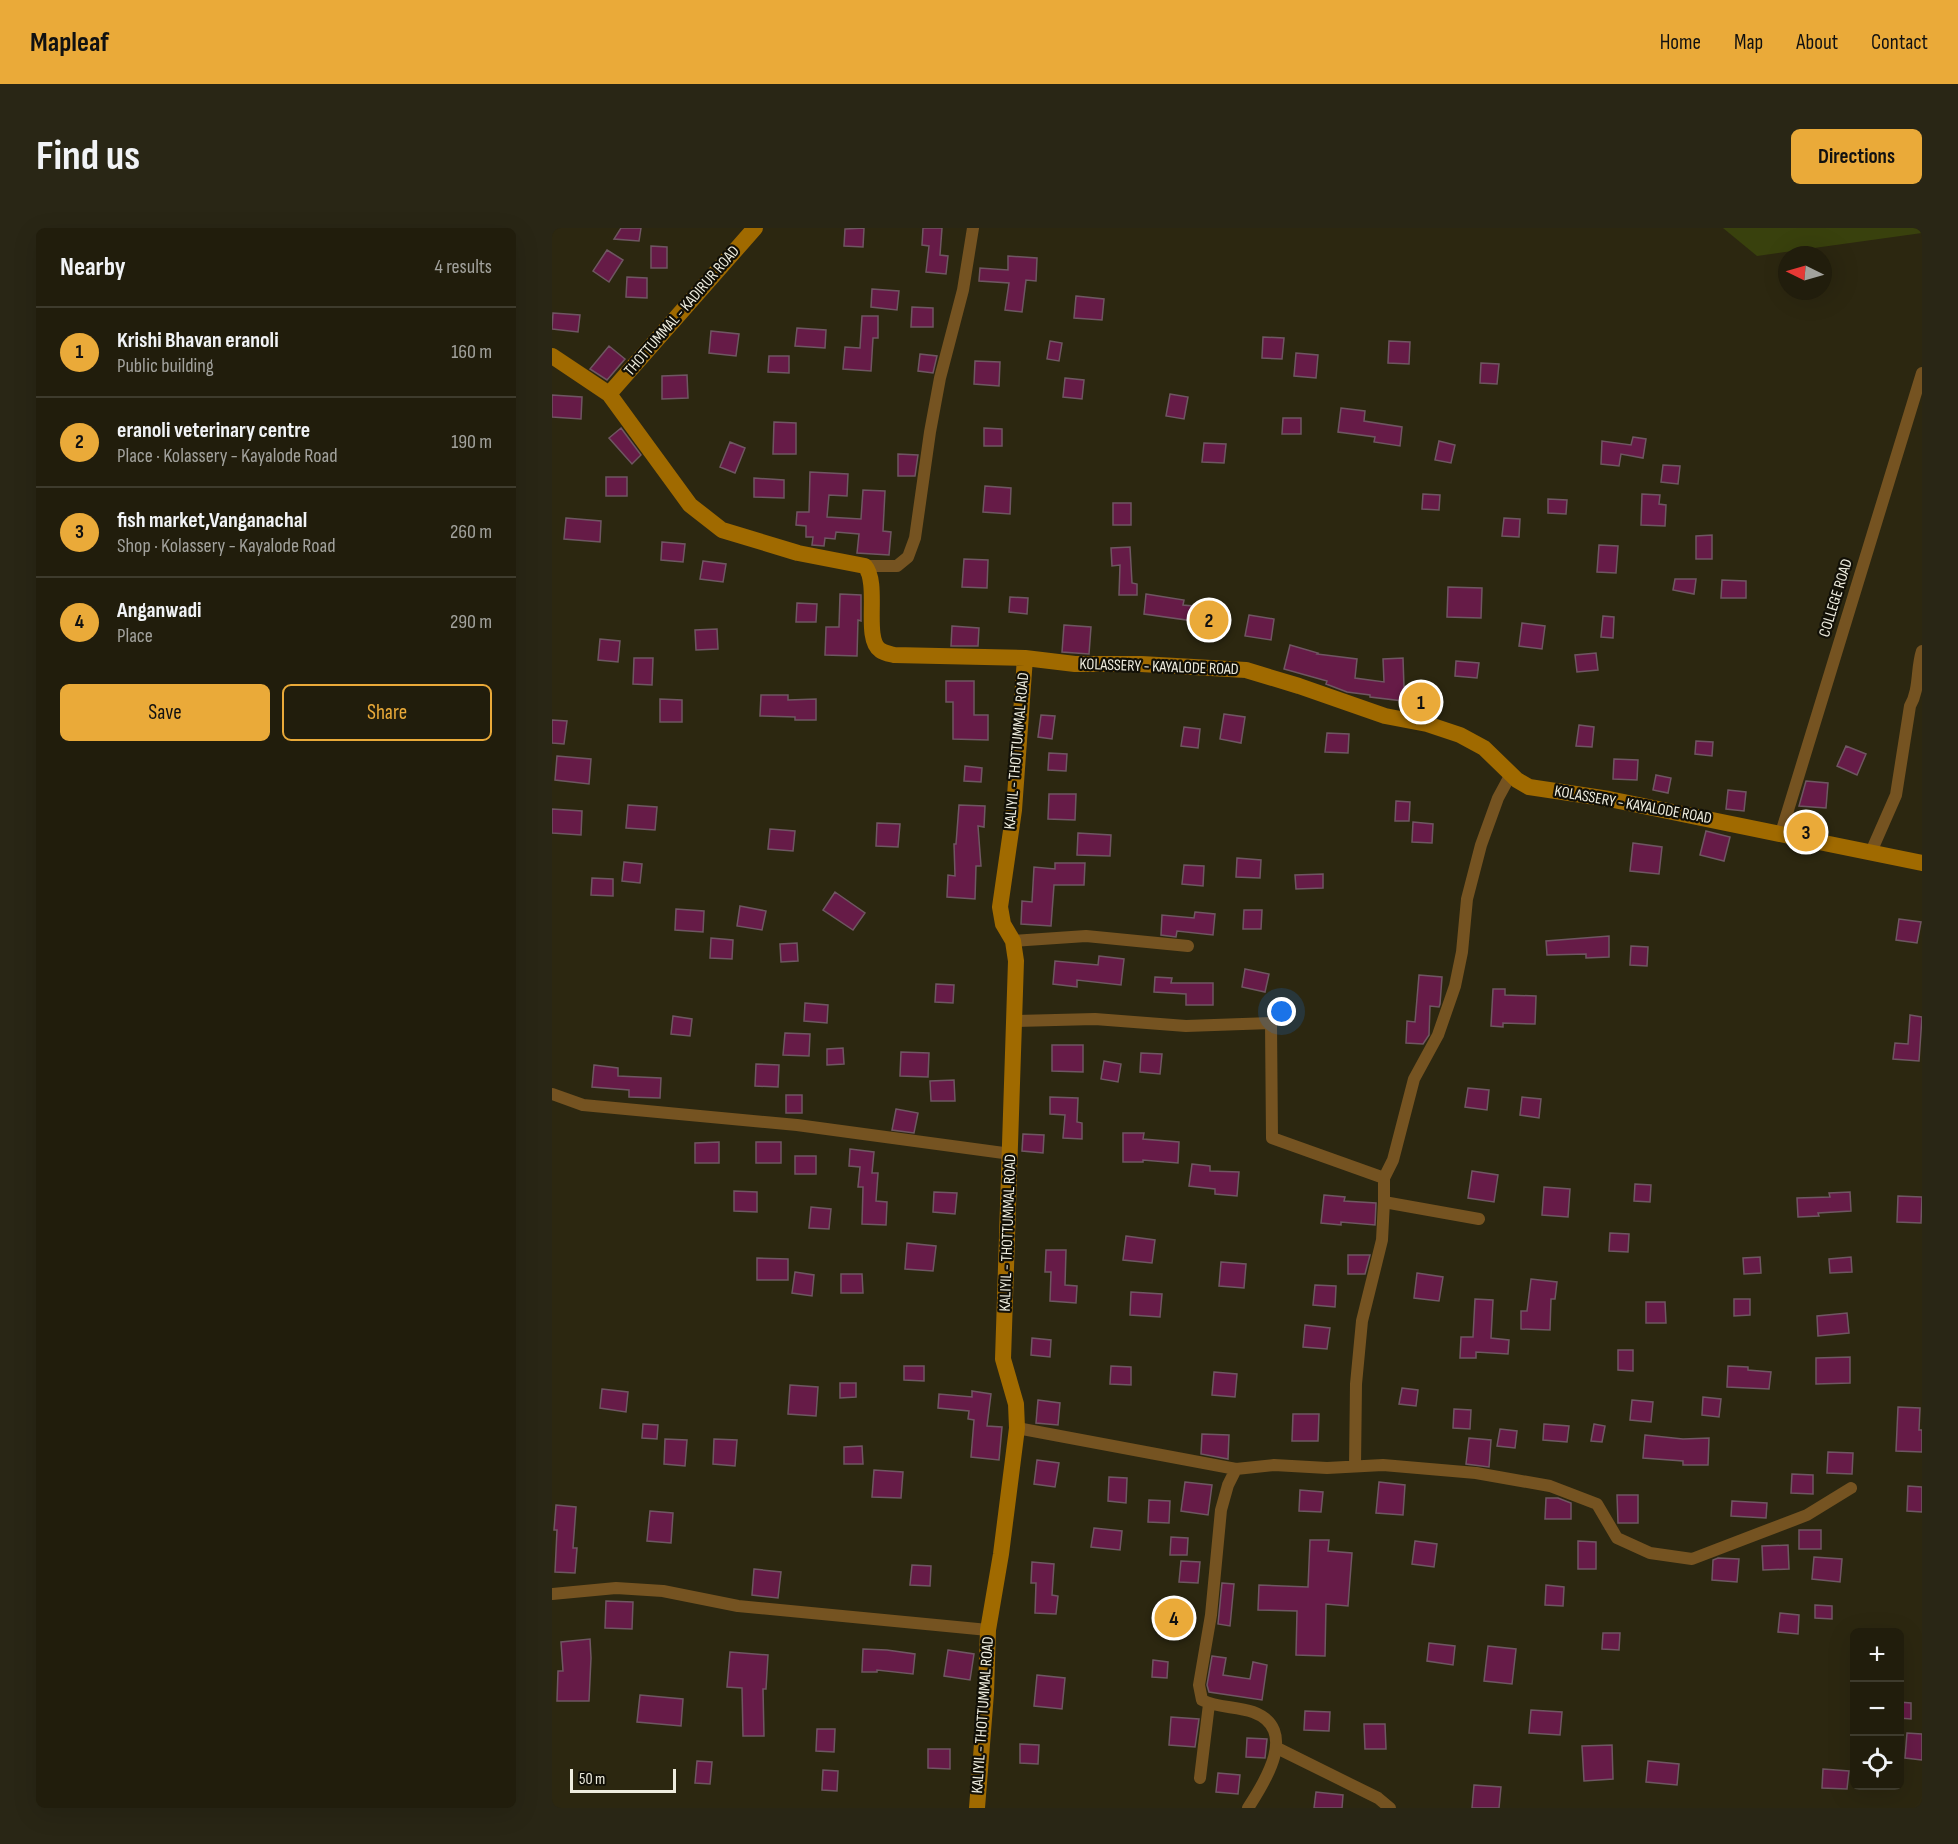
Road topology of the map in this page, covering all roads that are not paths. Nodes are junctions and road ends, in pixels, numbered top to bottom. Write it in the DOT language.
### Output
graph roads {
  1 [pos="755,228"];
  2 [pos="973,228"];
  3 [pos="552,356"];
  4 [pos="1922,374"];
  5 [pos="609,394"];
  6 [pos="866,566"];
  7 [pos="1922,651"];
  8 [pos="1025,658"];
  9 [pos="1511,774"];
  10 [pos="1781,833"];
  11 [pos="1871,852"];
  12 [pos="1922,863"];
  13 [pos="1013,941"];
  14 [pos="1188,946"];
  15 [pos="1014,1021"];
  16 [pos="552,1094"];
  17 [pos="1011,1155"];
  18 [pos="1384,1178"];
  19 [pos="1384,1202"];
  20 [pos="1479,1220"];
  21 [pos="1017,1428"];
  22 [pos="1355,1466"];
  23 [pos="1236,1468"];
  24 [pos="1851,1488"];
  25 [pos="552,1594"];
  26 [pos="988,1630"];
  27 [pos="1209,1704"];
  28 [pos="1277,1748"];
  29 [pos="1200,1778"];
  30 [pos="977,1808"];
  31 [pos="1248,1808"];
  32 [pos="1390,1808"];
  1 -- 5 [label="main road, THOTTUMMAL - KADIRUR ROAD"];
  2 -- 6 [label="street"];
  3 -- 5 [label="main road"];
  4 -- 10 [label="street, COLLEGE ROAD"];
  5 -- 6 [label="main road"];
  6 -- 8 [label="main road, KOLASSERY - KAYALODE ROAD"];
  7 -- 11 [label="street"];
  8 -- 9 [label="main road, KOLASSERY - KAYALODE ROAD"];
  8 -- 13 [label="main road, KALIYIL - THOTTUMMAL ROAD"];
  9 -- 10 [label="main road, KOLASSERY - KAYALODE ROAD"];
  9 -- 18 [label="street"];
  10 -- 11 [label="main road, KOLASSERY - KAYALODE ROAD"];
  11 -- 12 [label="main road, KOLASSERY - KAYALODE ROAD"];
  13 -- 14 [label="street"];
  13 -- 15 [label="main road, KALIYIL - THOTTUMMAL ROAD"];
  15 -- 17 [label="main road, KALIYIL - THOTTUMMAL ROAD"];
  15 -- 18 [label="street"];
  16 -- 17 [label="street"];
  17 -- 21 [label="main road, KALIYIL - THOTTUMMAL ROAD"];
  18 -- 19 [label="street"];
  19 -- 20 [label="street"];
  19 -- 22 [label="street"];
  21 -- 23 [label="street"];
  21 -- 26 [label="main road, KALIYIL - THOTTUMMAL ROAD"];
  22 -- 23 [label="street"];
  22 -- 24 [label="street"];
  23 -- 27 [label="street"];
  25 -- 26 [label="street"];
  26 -- 30 [label="main road, KALIYIL - THOTTUMMAL ROAD"];
  27 -- 28 [label="street"];
  27 -- 29 [label="street"];
  28 -- 31 [label="street"];
  28 -- 32 [label="street"];
}
